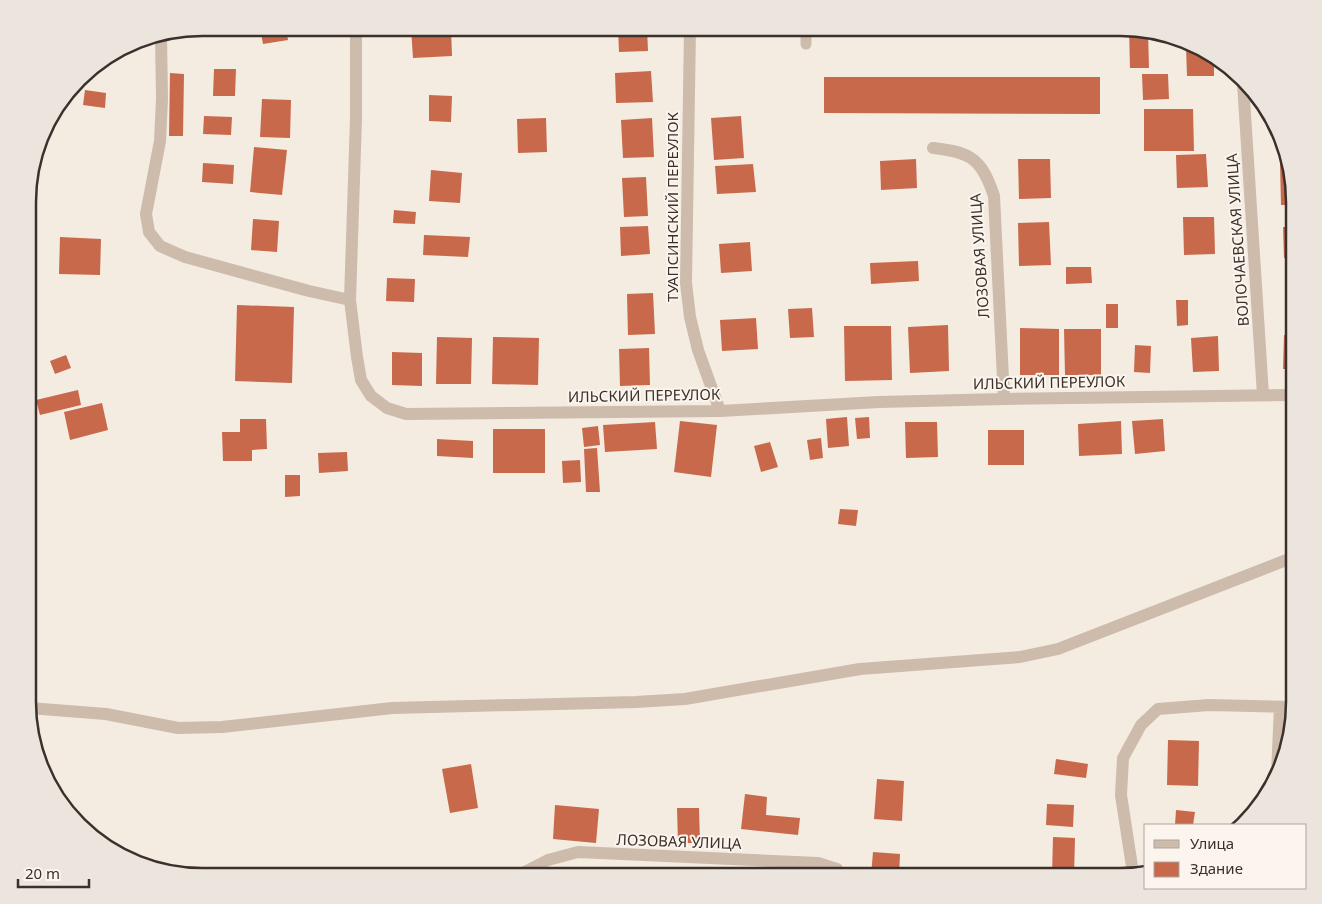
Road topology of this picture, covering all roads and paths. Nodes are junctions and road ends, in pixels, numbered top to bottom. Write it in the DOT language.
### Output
graph roads {
  1 [pos="356,36"];
  2 [pos="690,37"];
  3 [pos="806,37"];
  4 [pos="161,42"];
  5 [pos="806,44"];
  6 [pos="1244,93"];
  7 [pos="933,148"];
  8 [pos="350,300"];
  9 [pos="1263,395"];
  10 [pos="1285,395"];
  11 [pos="1004,399"];
  12 [pos="720,411"];
  13 [pos="1285,561"];
  14 [pos="1280,707"];
  15 [pos="1285,707"];
  16 [pos="37,709"];
  17 [pos="1278,750"];
  18 [pos="534,867"];
  19 [pos="1132,867"];
  20 [pos="833,868"];
  1 -- 8 [label="street, ИЛЬСКИЙ ПЕРЕУЛОК"];
  2 -- 12 [label="street, ТУАПСИНСКИЙ ПЕРЕУЛОК"];
  3 -- 5 [label="lane"];
  4 -- 8 [label="street"];
  6 -- 9 [label="street, ВОЛОЧАЕВСКАЯ УЛИЦА"];
  7 -- 11 [label="street, ЛОЗОВАЯ УЛИЦА"];
  8 -- 12 [label="street, ИЛЬСКИЙ ПЕРЕУЛОК"];
  9 -- 10 [label="street, ИЛЬСКИЙ ПЕРЕУЛОК"];
  9 -- 11 [label="street, ИЛЬСКИЙ ПЕРЕУЛОК"];
  11 -- 12 [label="street, ИЛЬСКИЙ ПЕРЕУЛОК"];
  13 -- 16 [label="street"];
  14 -- 15 [label="street"];
  14 -- 17 [label="street"];
  14 -- 19 [label="street"];
  18 -- 20 [label="street, ЛОЗОВАЯ УЛИЦА"];
}
